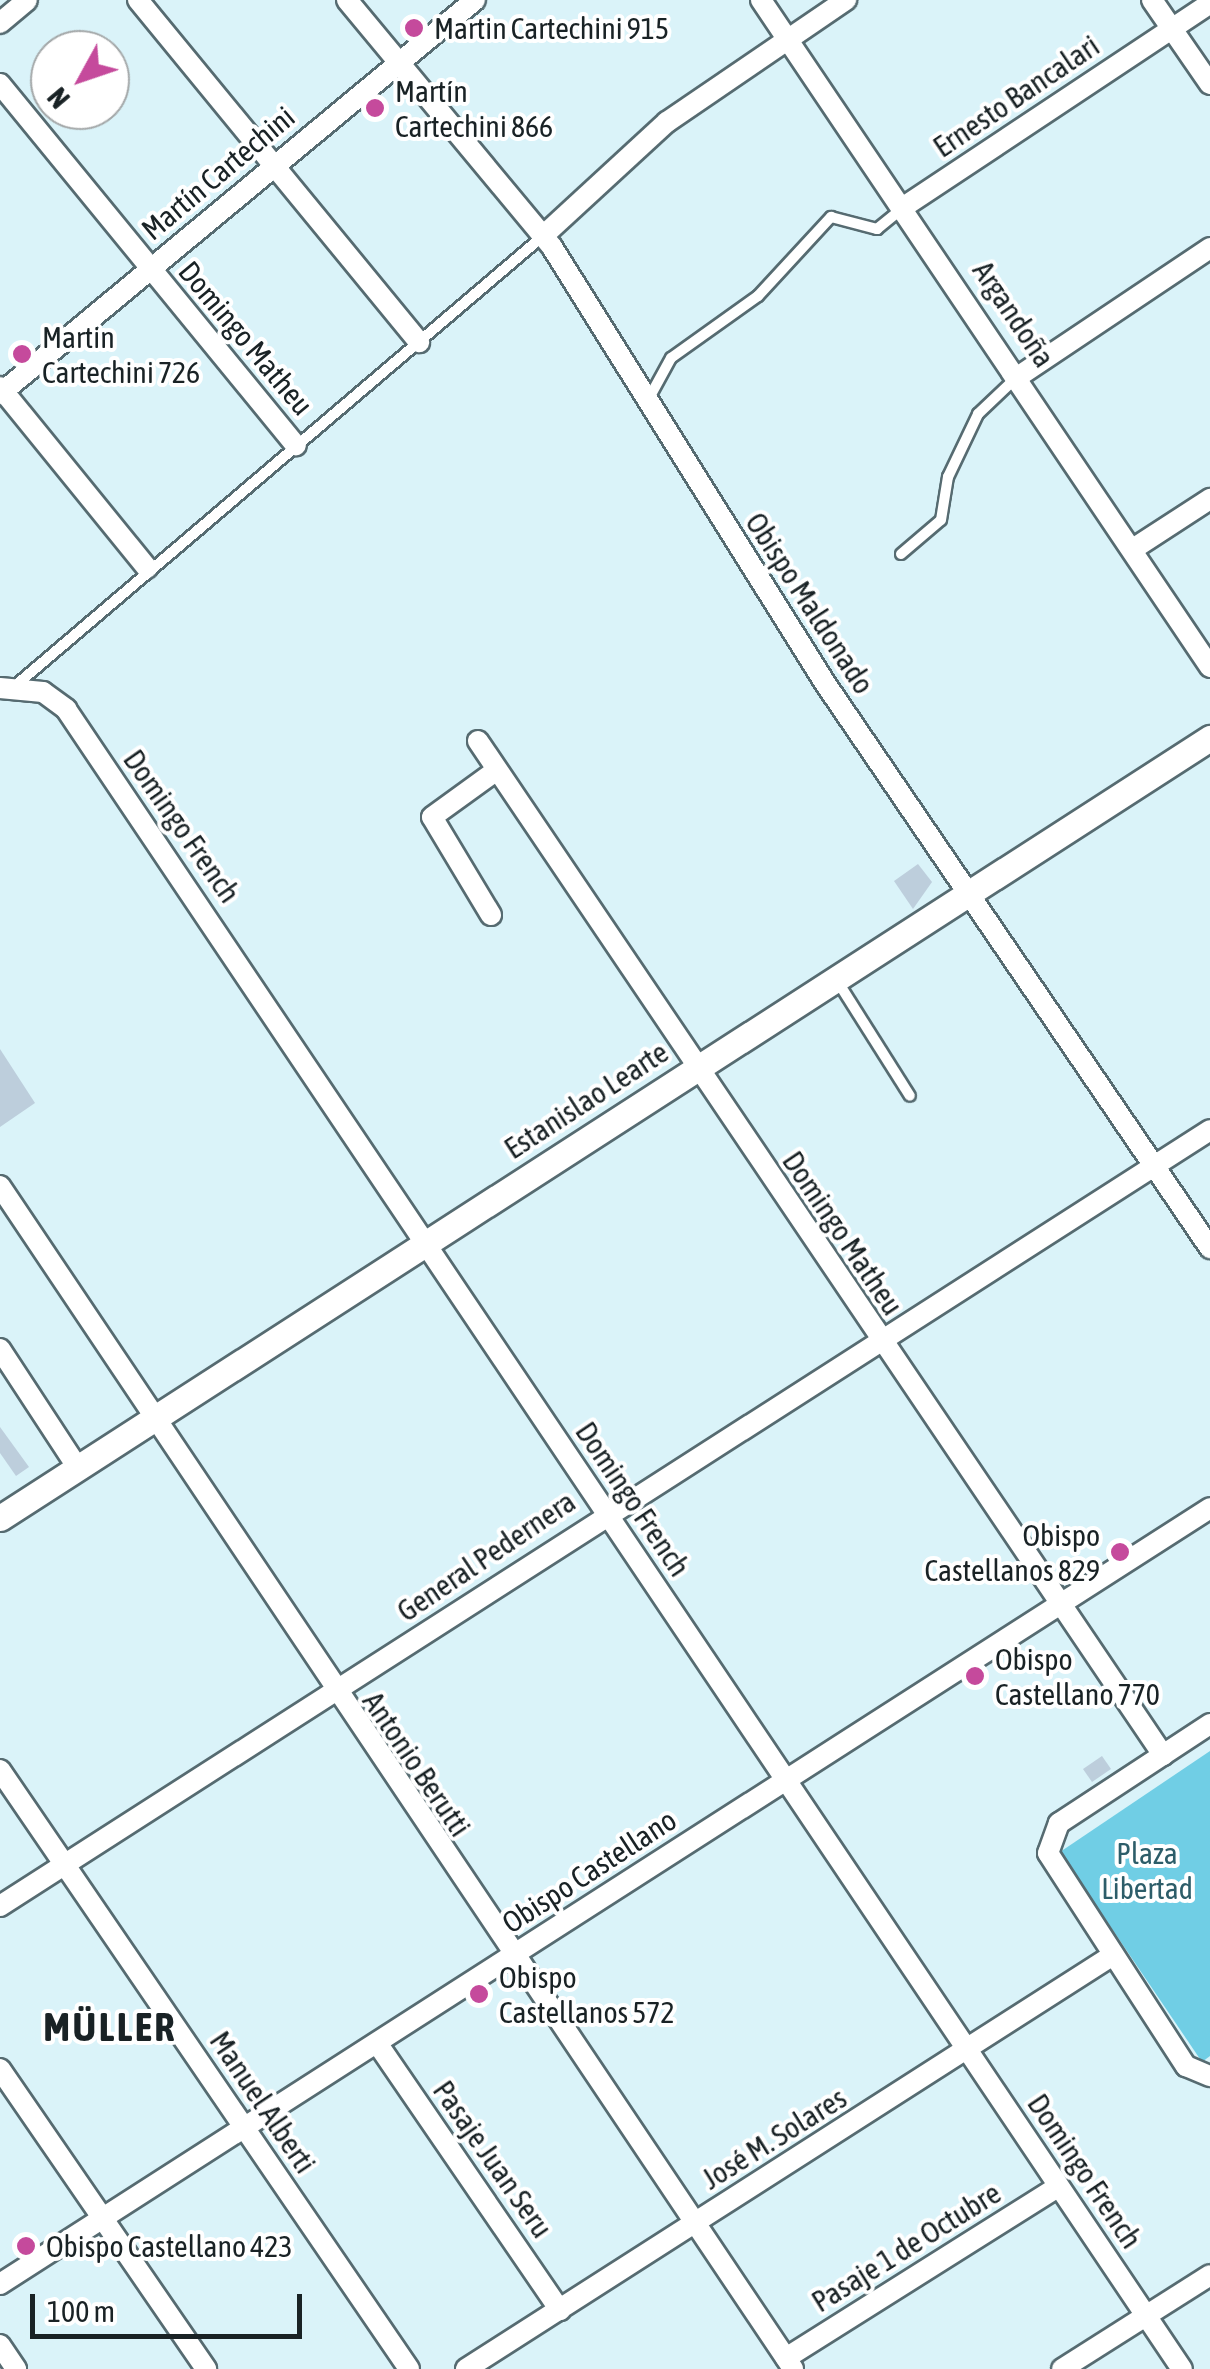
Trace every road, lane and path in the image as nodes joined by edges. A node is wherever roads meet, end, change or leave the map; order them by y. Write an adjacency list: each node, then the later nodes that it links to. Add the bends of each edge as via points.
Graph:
1 (27, 0): 9 (street)
2 (138, 0): 15 (street)
3 (346, 0): 12 (street, Obispo Maldonado)
4 (475, 0): 12 (street, Martín Cartechini)
5 (761, 0): 11 (street, Argandoña)
6 (846, 0): 11 (street)
7 (1152, 0): 10 (street)
8 (1210, 3): 10 (street, Ernesto Bancalari)
9 (0, 22)
10 (1171, 29): 14 (street); 16 (street, Ernesto Bancalari)
11 (789, 38): 16 (street, Argandoña); 17 (street, via 667,122)
12 (400, 64): 15 (street, Martín Cartechini); 17 (street, Obispo Maldonado)
13 (0, 84): 19 (street, Domingo Matheu)
14 (1210, 84)
15 (274, 165): 19 (street, Martín Cartechini); 20 (street)
16 (906, 206): 21 (street, Argandoña); 23 (lane, via 878,229 831,217 758,296 671,358)
17 (544, 235): 20 (lane); 23 (street, Obispo Maldonado)
18 (1210, 248): 21 (street)
19 (150, 269): 22 (street, Martín Cartechini); 24 (street, Domingo Matheu)
20 (419, 342): 24 (lane)
21 (1019, 376): 26 (street, Argandoña); 27 (lane, via 978,414 948,477 941,520)
22 (1, 391): 28 (street)
23 (647, 400): 34 (street, Obispo Maldonado, via 824,683)
24 (296, 444): 28 (lane)
25 (1210, 499): 26 (street)
26 (1133, 549): 29 (street, Argandoña)
27 (901, 554)
28 (147, 568): 30 (lane)
29 (1210, 667)
30 (8, 687): 42 (street, Domingo French, via 66,709)
31 (1210, 738): 34 (street, Estanislao Learte)
32 (478, 742): 33 (street, Domingo Matheu)
33 (497, 770): 35 (street, via 432,816); 37 (street, Domingo Matheu)
34 (972, 891): 36 (street, Estanislao Learte); 40 (street, Obispo Maldonado)
35 (491, 915)
36 (836, 979): 37 (street, Estanislao Learte); 38 (lane)
37 (695, 1067): 42 (street, Estanislao Learte); 44 (street, Domingo Matheu)
38 (910, 1096)
39 (1210, 1130): 40 (street, General Pedernera)
40 (1153, 1165): 43 (street, Obispo Maldonado); 44 (street, General Pedernera)
41 (0, 1186): 46 (street, Antonio Berutti)
42 (428, 1243): 46 (street, Estanislao Learte); 49 (street, Domingo French)
43 (1210, 1248)
44 (877, 1336): 49 (street, General Pedernera); 51 (street, Domingo Matheu)
45 (0, 1349): 47 (street)
46 (153, 1420): 47 (street, Estanislao Learte); 52 (street, Antonio Berutti)
47 (78, 1468): 50 (street, Estanislao Learte)
48 (1210, 1508): 51 (street, Obispo Castellano)
49 (605, 1512): 52 (street, General Pedernera); 56 (street, Domingo French)
50 (0, 1518)
51 (1056, 1605): 54 (street, Domingo Matheu); 56 (street, Obispo Castellano)
52 (335, 1694): 57 (street, General Pedernera); 60 (street, Antonio Berutti)
53 (1210, 1724): 54 (street)
54 (1162, 1755): 59 (street, via 1059,1823 1048,1852)
55 (0, 1770): 57 (street, Manuel Alberti)
56 (786, 1777): 60 (street, Obispo Castellano); 62 (street, Domingo French)
57 (65, 1865): 58 (street, General Pedernera); 65 (street, Manuel Alberti)
58 (0, 1906)
59 (1113, 1956): 62 (street, José M. Solares); 64 (street)
60 (510, 1958): 61 (street, Obispo Castellano); 68 (street, Antonio Berutti)
61 (377, 2043): 65 (street, Obispo Castellano); 71 (street, Pasaje Juan Seru)
62 (969, 2051): 66 (street, Domingo French); 68 (street, José M. Solares)
63 (0, 2069): 67 (street)
64 (1204, 2077)
65 (244, 2128): 67 (street, Obispo Castellano); 77 (street, Manuel Alberti)
66 (1058, 2186): 72 (street, Domingo French); 74 (street, Pasaje 1 de Octubre)
67 (103, 2218): 70 (street, Obispo Castellano); 76 (street)
68 (694, 2223): 71 (street, José M. Solares); 74 (street, Antonio Berutti)
69 (1210, 2275): 72 (street)
70 (0, 2284)
71 (560, 2310): 78 (street, José M. Solares)
72 (1145, 2316): 79 (street); 80 (street, Domingo French)
73 (0, 2345): 75 (street)
74 (790, 2364)
75 (16, 2369)
76 (206, 2369)
77 (409, 2369)
78 (466, 2369)
79 (1062, 2369)
80 (1182, 2369)

